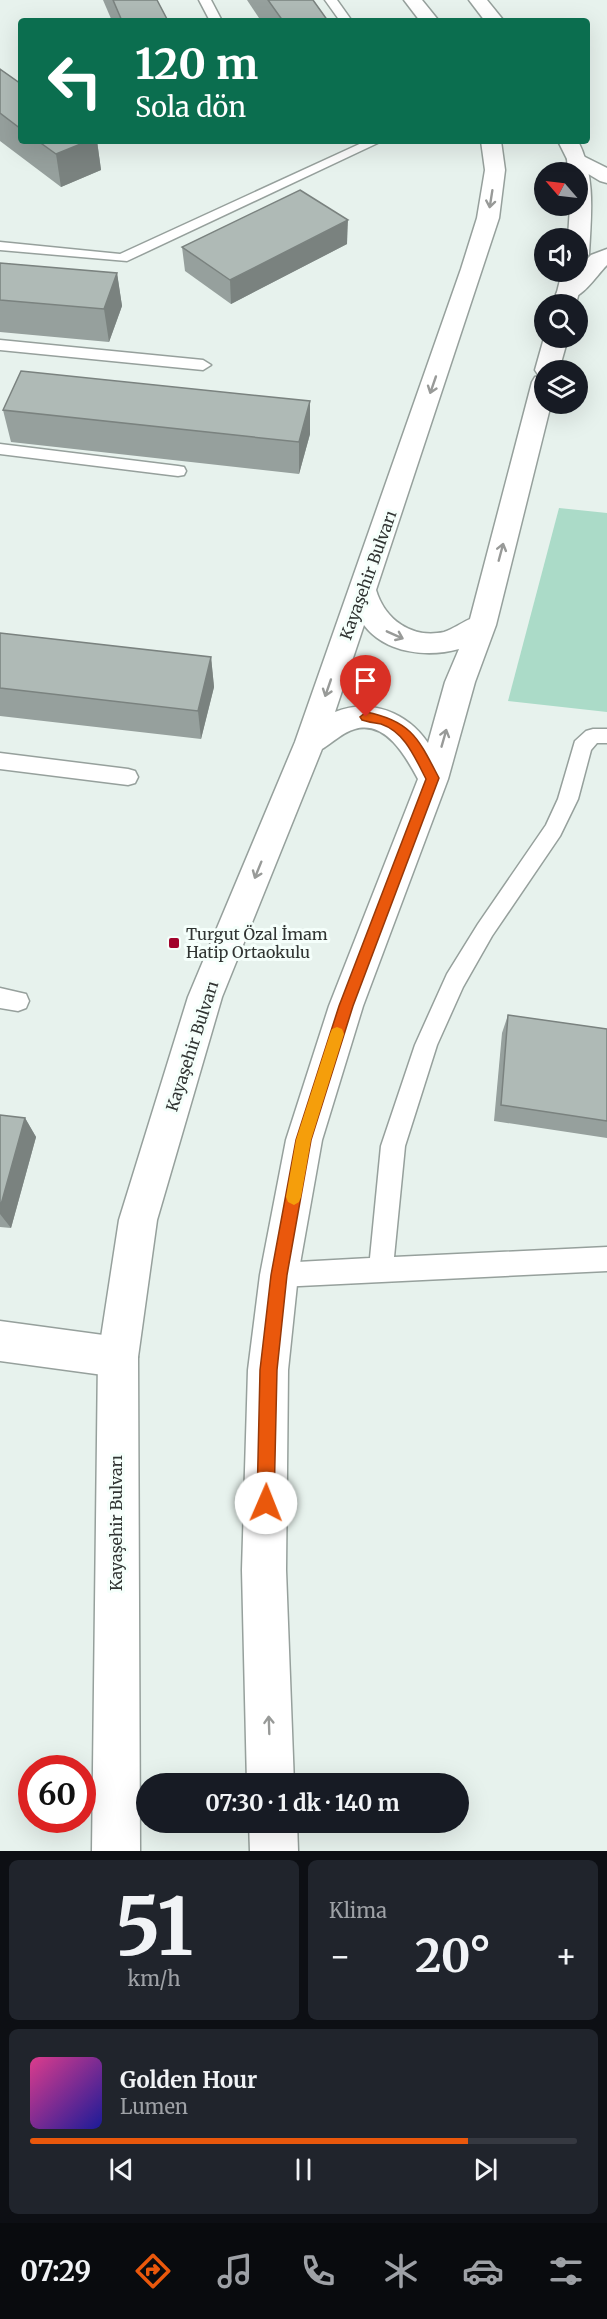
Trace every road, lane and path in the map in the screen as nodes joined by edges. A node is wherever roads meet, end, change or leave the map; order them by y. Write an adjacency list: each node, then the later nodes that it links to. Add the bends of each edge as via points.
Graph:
1 (205, 0): 5 (lane)
2 (331, 0): 6 (lane)
3 (413, 0): 7 (main road)
4 (478, 0): 8 (main road)
5 (214, 18)
6 (344, 18)
7 (428, 18)
8 (493, 18)
9 (369, 144): 14 (lane, via 122,258)
10 (491, 144): 22 (main road, Kayaşehir Bulvarı, one-way to 22, via 495,170 488,218)
11 (573, 150): 12 (main road); 13 (main road, via 581,202)
12 (607, 177)
13 (580, 228)
14 (0, 246)
15 (607, 256): 16 (main road)
16 (570, 294)
17 (0, 345): 18 (lane)
18 (203, 365)
19 (536, 414): 23 (main road, one-way to 19)
20 (0, 449): 21 (lane)
21 (178, 471)
22 (362, 590): 23 (main road, one-way to 23, via 370,612 387,632 408,640 452,640); 25 (main road, Kayaşehir Bulvarı, one-way to 25)
23 (482, 625): 28 (main road, one-way to 23, via 460,682)
24 (607, 736): 30 (lane, via 594,736 582,746 568,799 553,830 484,930 455,981 426,1046 393,1146)
25 (310, 742): 28 (main road, via 348,719 384,720 411,740); 33 (main road, Kayaşehir Bulvarı, one-way to 33, via 205,997 138,1220)
26 (0, 761): 27 (lane)
27 (128, 777)
28 (433, 778): 31 (main road, via 346,1006 304,1140)
29 (607, 1259): 30 (lane)
30 (381, 1270): 31 (lane)
31 (279, 1275): 34 (main road, one-way to 31, via 264,1570 268,1370)
32 (0, 1341): 33 (main road)
33 (118, 1357): 36 (main road, Kayaşehir Bulvarı)
34 (271, 1773)
35 (273, 1833): 37 (main road)
36 (116, 1851)
37 (274, 1851)

